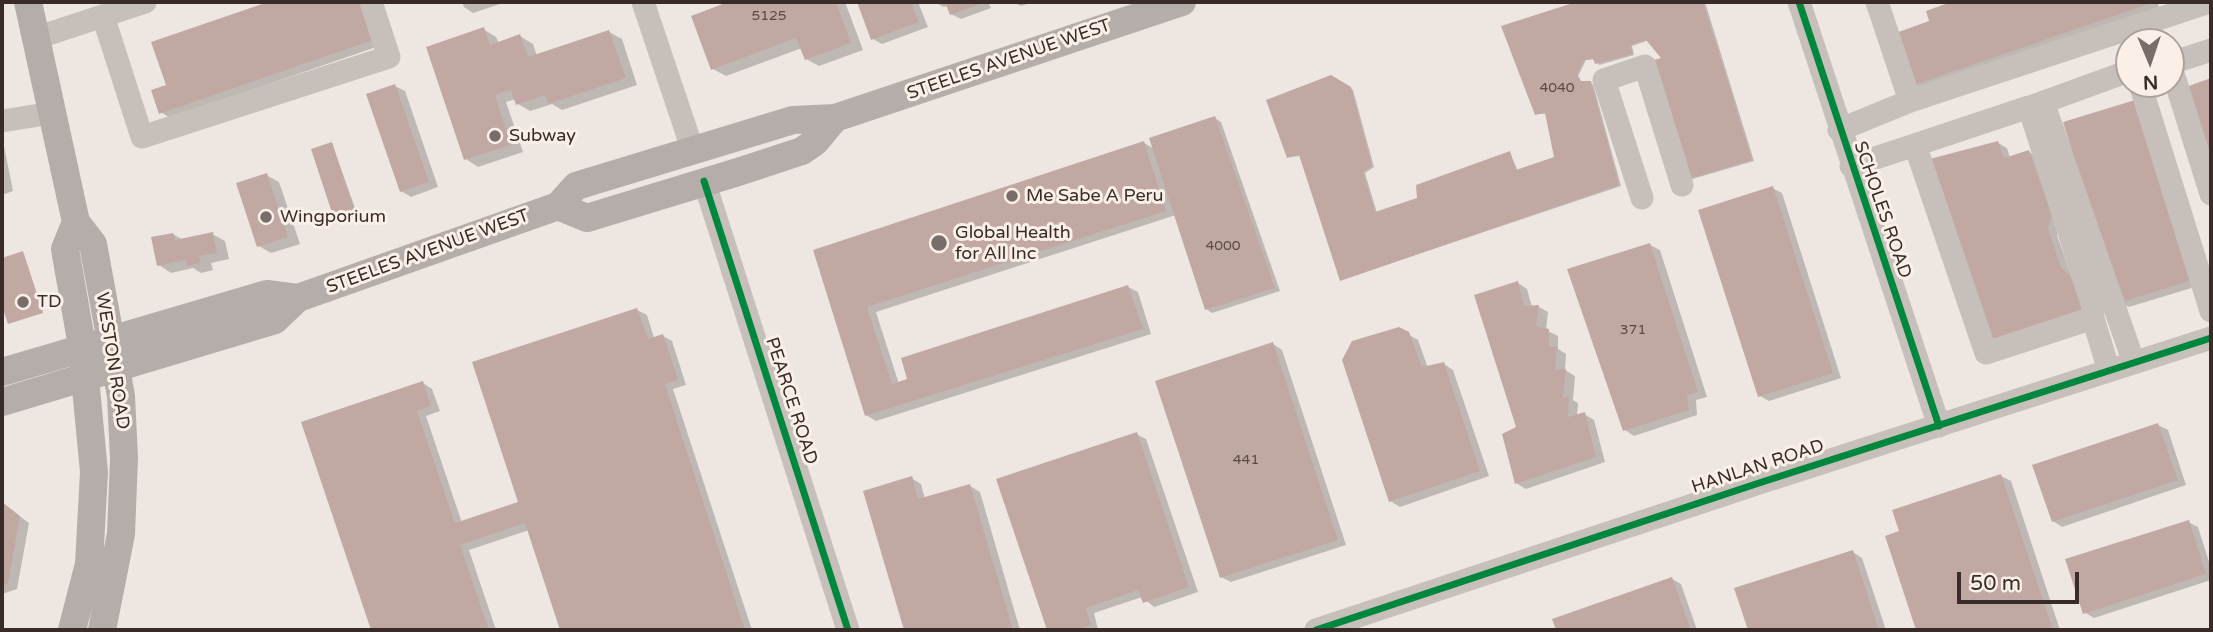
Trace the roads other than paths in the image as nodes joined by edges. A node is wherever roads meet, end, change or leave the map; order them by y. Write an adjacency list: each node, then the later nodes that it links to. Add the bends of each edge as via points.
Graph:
1 (28, 2): 11 (main road, WESTON ROAD)
2 (145, 2): 10 (street)
3 (370, 2): 10 (street, via 389,57 142,138)
4 (643, 2): 24 (street)
5 (1182, 2): 20 (main road, STEELES AVENUE WEST)
6 (1799, 2): 22 (street, SCHOLES ROAD)
7 (2210, 2): 9 (street)
8 (1883, 3): 17 (street)
9 (2163, 9): 17 (street)
10 (103, 16): 11 (street)
11 (36, 38): 19 (main road, WESTON ROAD)
12 (2211, 50): 13 (street)
13 (2185, 60)
14 (2115, 76): 18 (street)
15 (2144, 98): 33 (street)
16 (2181, 98): 28 (street)
17 (1910, 101): 22 (street)
18 (2036, 105): 23 (street); 34 (street); 38 (street)
19 (52, 113): 21 (street); 31 (main road, WESTON ROAD)
20 (835, 118): 24 (main road, STEELES AVENUE WEST, via 793,120); 26 (main road, via 802,151)
21 (2, 121)
22 (1839, 130): 25 (street, SCHOLES ROAD)
23 (1915, 145): 25 (street); 34 (street, via 1986,353)
24 (694, 151): 26 (main road); 30 (main road, STEELES AVENUE WEST, via 576,186)
25 (1851, 166): 44 (street, SCHOLES ROAD)
26 (704, 181): 30 (main road, via 587,218); 47 (street, PEARCE ROAD)
27 (1682, 185): 29 (street, via 1645,66 1604,80)
28 (2211, 194)
29 (1642, 198)
30 (558, 206): 32 (main road, STEELES AVENUE WEST)
31 (76, 222): 35 (main road, WESTON ROAD, via 93,244); 37 (main road, WESTON ROAD, via 65,249)
32 (298, 298): 35 (main road, STEELES AVENUE WEST, via 267,294); 39 (main road, STEELES AVENUE WEST, via 275,320)
33 (2211, 311)
34 (2093, 318): 40 (street)
35 (110, 338): 37 (main road, STEELES AVENUE WEST); 39 (main road, WESTON ROAD)
36 (2211, 338): 38 (street, HANLAN ROAD)
37 (82, 346): 41 (main road, STEELES AVENUE WEST); 42 (main road, WESTON ROAD)
38 (2134, 363): 40 (street, HANLAN ROAD)
39 (115, 367): 42 (main road, STEELES AVENUE WEST); 46 (main road, WESTON ROAD, via 124,458 121,521)
40 (2109, 371): 44 (street, HANLAN ROAD)
41 (2, 372)
42 (86, 375): 43 (main road, STEELES AVENUE WEST); 45 (main road, WESTON ROAD, via 94,472 89,564)
43 (2, 402)
44 (1939, 426): 48 (street, HANLAN ROAD)
45 (72, 630)
46 (102, 630)
47 (849, 630)
48 (1317, 630)

